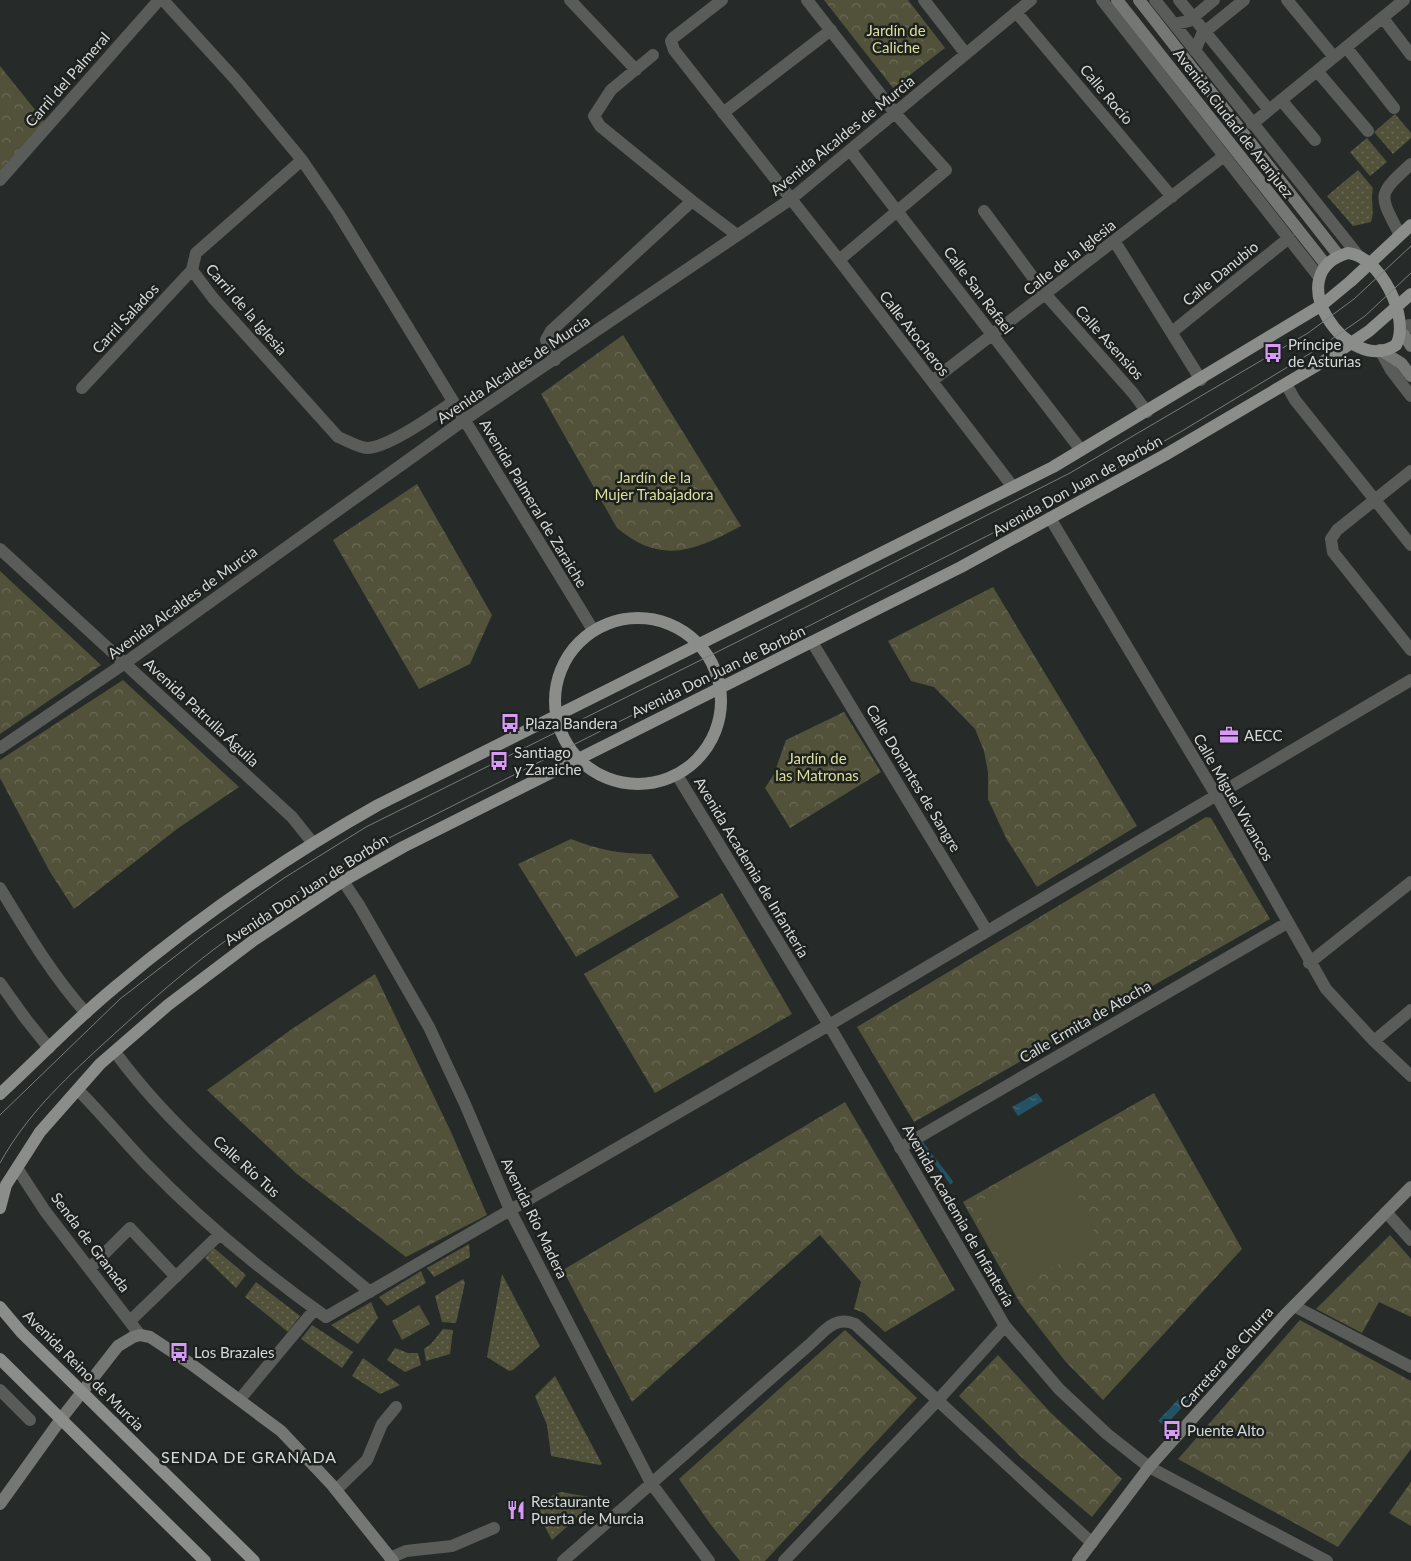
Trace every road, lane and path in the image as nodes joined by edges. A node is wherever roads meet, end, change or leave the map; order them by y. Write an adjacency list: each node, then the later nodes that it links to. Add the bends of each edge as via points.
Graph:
1 (159, 0): 43 (street, Carril del Palmeral)
2 (163, 0): 41 (street, via 235,79)
3 (570, 0): 29 (street)
4 (722, 0): 34 (street, Calle Atocheros, via 671,41 674,50)
5 (807, 0): 21 (street)
6 (924, 0): 25 (street)
7 (1032, 0): 17 (street, Avenida Alcaldes de Murcia)
8 (1102, 0): 40 (street)
9 (1117, 0): 58 (street, Avenida Ciudad de Aranjuez)
10 (1139, 0): 55 (street, Avenida Ciudad de Aranjuez)
11 (1155, 0): 20 (street)
12 (1179, 0): 18 (street)
13 (1214, 0): 18 (street)
14 (1244, 0): 22 (street)
15 (1287, 0): 28 (street)
16 (1404, 0): 19 (street)
17 (1016, 12): 25 (street, Avenida Alcaldes de Murcia); 44 (street, Calle Rocío)
18 (1193, 17): 20 (street, via 1185,23); 22 (street)
19 (1383, 18): 23 (street); 26 (street)
20 (1174, 24): 24 (street)
21 (831, 30): 34 (street); 35 (street)
22 (1205, 32): 24 (street); 33 (street)
23 (1346, 47): 28 (street); 32 (street)
24 (1195, 51): 36 (street)
25 (966, 54): 35 (street, Avenida Alcaldes de Murcia)
26 (1411, 54)
27 (654, 56): 29 (street)
28 (1334, 57): 30 (street)
29 (636, 70): 46 (street, via 611,90 594,116 600,126)
30 (1317, 71): 31 (street); 37 (street)
31 (1281, 100): 33 (street); 38 (street)
32 (1394, 108)
33 (1269, 110): 36 (street)
34 (724, 113): 45 (street, Calle Atocheros)
35 (895, 113): 39 (street, Avenida Alcaldes de Murcia); 48 (street, via 946,170)
36 (1252, 124): 54 (street)
37 (1368, 131)
38 (1315, 140)
39 (850, 150): 45 (street, Avenida Alcaldes de Murcia); 48 (street, Calle San Rafael)
40 (1224, 156): 44 (street, Calle de la Iglesia); 52 (street)
41 (302, 160): 59 (street, Carril de la Iglesia, via 196,253); 76 (street, Avenida Palmeral de Zaraiche)
42 (1411, 164): 51 (street, via 1388,185 1383,196)
43 (0, 180)
44 (1172, 197): 53 (street, Calle de la Iglesia)
45 (791, 199): 50 (street, Avenida Alcaldes de Murcia); 56 (street, Calle Atocheros)
46 (692, 201): 50 (street); 69 (street, via 551,331 546,340)
47 (984, 211): 61 (street, Calle Asensios)
48 (898, 212): 56 (street); 66 (street, Calle San Rafael)
49 (1411, 225): 51 (main road, Avenida Don Juan de Borbón)
50 (738, 235): 69 (street, Avenida Alcaldes de Murcia)
51 (1400, 235): 57 (main road, Avenida Don Juan de Borbón)
52 (1289, 238): 60 (street); 64 (street, Calle Danubio)
53 (1115, 242): 61 (street, Calle de la Iglesia); 64 (street)
54 (1357, 254): 55 (main road); 57 (main road)
55 (1339, 256): 58 (main road)
56 (839, 260): 72 (street, Calle Atocheros)
57 (1371, 263): 62 (main road); 63 (main road, Avenida Don Juan de Borbón)
58 (1326, 265): 60 (main road)
59 (192, 270): 74 (street, Carril Salados); 76 (street, Carril de la Iglesia, via 213,298 338,437 367,448 415,427)
60 (1319, 277): 63 (main road, via 1318,297)
61 (1046, 295): 66 (street, Calle de la Iglesia); 77 (street, Calle Asensios)
62 (1408, 297): 65 (main road); 67 (main road, Avenida Don Juan de Borbón)
63 (1322, 305): 67 (main road, via 1334,326); 71 (main road, Avenida Don Juan de Borbón)
64 (1172, 332): 71 (street)
65 (1409, 333): 68 (main road, via 1398,344)
66 (993, 336): 72 (street, Calle de la Iglesia); 79 (street, Calle San Rafael)
67 (1351, 344): 68 (main road, via 1369,351); 73 (main road, Avenida Don Juan de Borbón)
68 (1380, 350): 70 (street, via 1401,363); 75 (street)
69 (555, 360): 78 (street, Avenida Alcaldes de Murcia)
70 (1411, 376)
71 (1201, 380): 77 (main road, Avenida Don Juan de Borbón)
72 (932, 381): 81 (street, Calle Atocheros)
73 (1286, 384): 82 (street, via 1295,400); 83 (main road, Avenida Don Juan de Borbón)
74 (82, 388)
75 (1411, 396)
76 (453, 402): 78 (street, Avenida Palmeral de Zaraiche)
77 (1147, 412): 79 (main road, Avenida Don Juan de Borbón)
78 (464, 420): 86 (street, Avenida Palmeral de Zaraiche); 90 (street, Avenida Alcaldes de Murcia)
79 (1081, 450): 81 (main road, Avenida Don Juan de Borbón)
80 (1411, 471): 82 (street)
81 (1013, 487): 88 (main road, Avenida Don Juan de Borbón)
82 (1375, 500): 84 (street); 89 (street, via 1337,530 1331,539 1333,552)
83 (1050, 518): 87 (main road, Avenida Don Juan de Borbón); 97 (street, Calle Miguel Vivancos)
84 (1411, 545)
85 (0, 549): 90 (street, Avenida Patrulla Águila)
86 (593, 630): 88 (main road, via 619,620 648,618 675,627); 93 (main road, via 574,647 561,668 555,692)
87 (812, 642): 92 (main road, Avenida Don Juan de Borbón); 103 (street, Calle Donantes de Sangre)
88 (698, 644): 92 (main road, via 712,664); 93 (main road, Avenida Don Juan de Borbón)
89 (1411, 650)
90 (125, 663): 94 (street, Avenida Alcaldes de Murcia); 98 (street, Avenida Patrulla Águila, via 292,817)
91 (1411, 680): 97 (street)
92 (720, 688): 95 (main road, Avenida Don Juan de Borbón); 96 (main road, via 716,728 701,756)
93 (556, 716): 95 (main road, via 564,739); 98 (main road, Avenida Don Juan de Borbón, via 378,805)
94 (0, 748)
95 (578, 758): 96 (main road, via 599,775 624,784 652,784); 99 (main road, Avenida Don Juan de Borbón, via 403,846)
96 (677, 775): 108 (street, Avenida Academia de Infantería)
97 (1216, 795): 102 (street, Calle Miguel Vivancos); 103 (street)
98 (312, 842): 107 (main road, Avenida Don Juan de Borbón, via 172,941)
99 (343, 881): 111 (main road, Avenida Don Juan de Borbón, via 254,940 168,1005); 119 (street, Avenida Río Madera, via 429,1027)
100 (1411, 882): 104 (street)
101 (1, 893): 107 (street, via 39,952)
102 (1287, 923): 104 (street, Calle Miguel Vivancos); 115 (street, Calle Ermita de Atocha)
103 (987, 932): 108 (street)
104 (1309, 963): 109 (street, Calle Miguel Vivancos, via 1326,989)
105 (0, 982): 110 (street)
106 (1411, 1010): 109 (street)
107 (86, 1013): 110 (main road, Avenida Don Juan de Borbón)
108 (829, 1025): 115 (street, Avenida Academia de Infantería); 119 (street)
109 (1374, 1041): 112 (street, Calle Miguel Vivancos)
110 (49, 1048): 114 (main road, Avenida Don Juan de Borbón)
111 (115, 1052): 113 (main road, Avenida Don Juan de Borbón); 125 (street, Calle Río Tus, via 172,1118 237,1182)
112 (1411, 1076)
113 (78, 1090): 116 (main road, Avenida Don Juan de Borbón, via 40,1132); 121 (street, via 148,1166)
114 (0, 1094)
115 (900, 1148): 130 (street, Avenida Academia de Infantería)
116 (17, 1168): 118 (main road, Avenida Don Juan de Borbón, via 6,1185); 123 (street, Senda de Granada)
117 (1411, 1187): 120 (street, Carretera de Churra)
118 (0, 1208)
119 (510, 1210): 125 (street); 142 (street, Avenida Río Madera)
120 (1386, 1212): 122 (street); 126 (street, Carretera de Churra)
121 (220, 1234): 124 (street); 128 (street)
122 (1411, 1240)
123 (90, 1268): 124 (street, via 130,1228); 129 (street, Senda de Granada)
124 (176, 1276): 129 (street)
125 (370, 1292): 128 (street, via 326,1317)
126 (1294, 1306): 133 (street); 141 (street, Carretera de Churra)
127 (0, 1307): 135 (main road, Avenida Reino de Murcia)
128 (315, 1309): 136 (street)
129 (131, 1320): 131 (street, Senda de Granada)
130 (1005, 1326): 137 (street); 141 (street, Avenida Academia de Infantería, via 1059,1389 1107,1434)
131 (140, 1335): 135 (street, via 118,1346); 136 (street, via 160,1343)
132 (0, 1359): 139 (main road)
133 (1411, 1367)
134 (0, 1390): 140 (street)
135 (82, 1391): 139 (street); 149 (main road, Avenida Reino de Murcia)
136 (240, 1399): 143 (street, via 282,1431)
137 (938, 1400): 142 (street, via 855,1324 837,1321); 146 (street); 152 (street)
138 (396, 1407): 143 (street, via 382,1424 367,1460)
139 (61, 1419): 144 (street); 148 (main road)
140 (30, 1420)
141 (1150, 1467): 146 (street, Carretera de Churra); 154 (street, Avenida Academia de Infantería)
142 (651, 1483): 150 (street); 151 (street, Avenida Río Madera)
143 (336, 1490): 147 (street)
144 (0, 1504)
145 (494, 1528): 147 (street, via 452,1546 406,1551)
146 (1092, 1543): 153 (street, Carretera de Churra)
147 (392, 1559)
148 (205, 1561)
149 (254, 1561)
150 (563, 1561)
151 (709, 1561)
152 (784, 1561)
153 (1078, 1561)
154 (1327, 1561)

